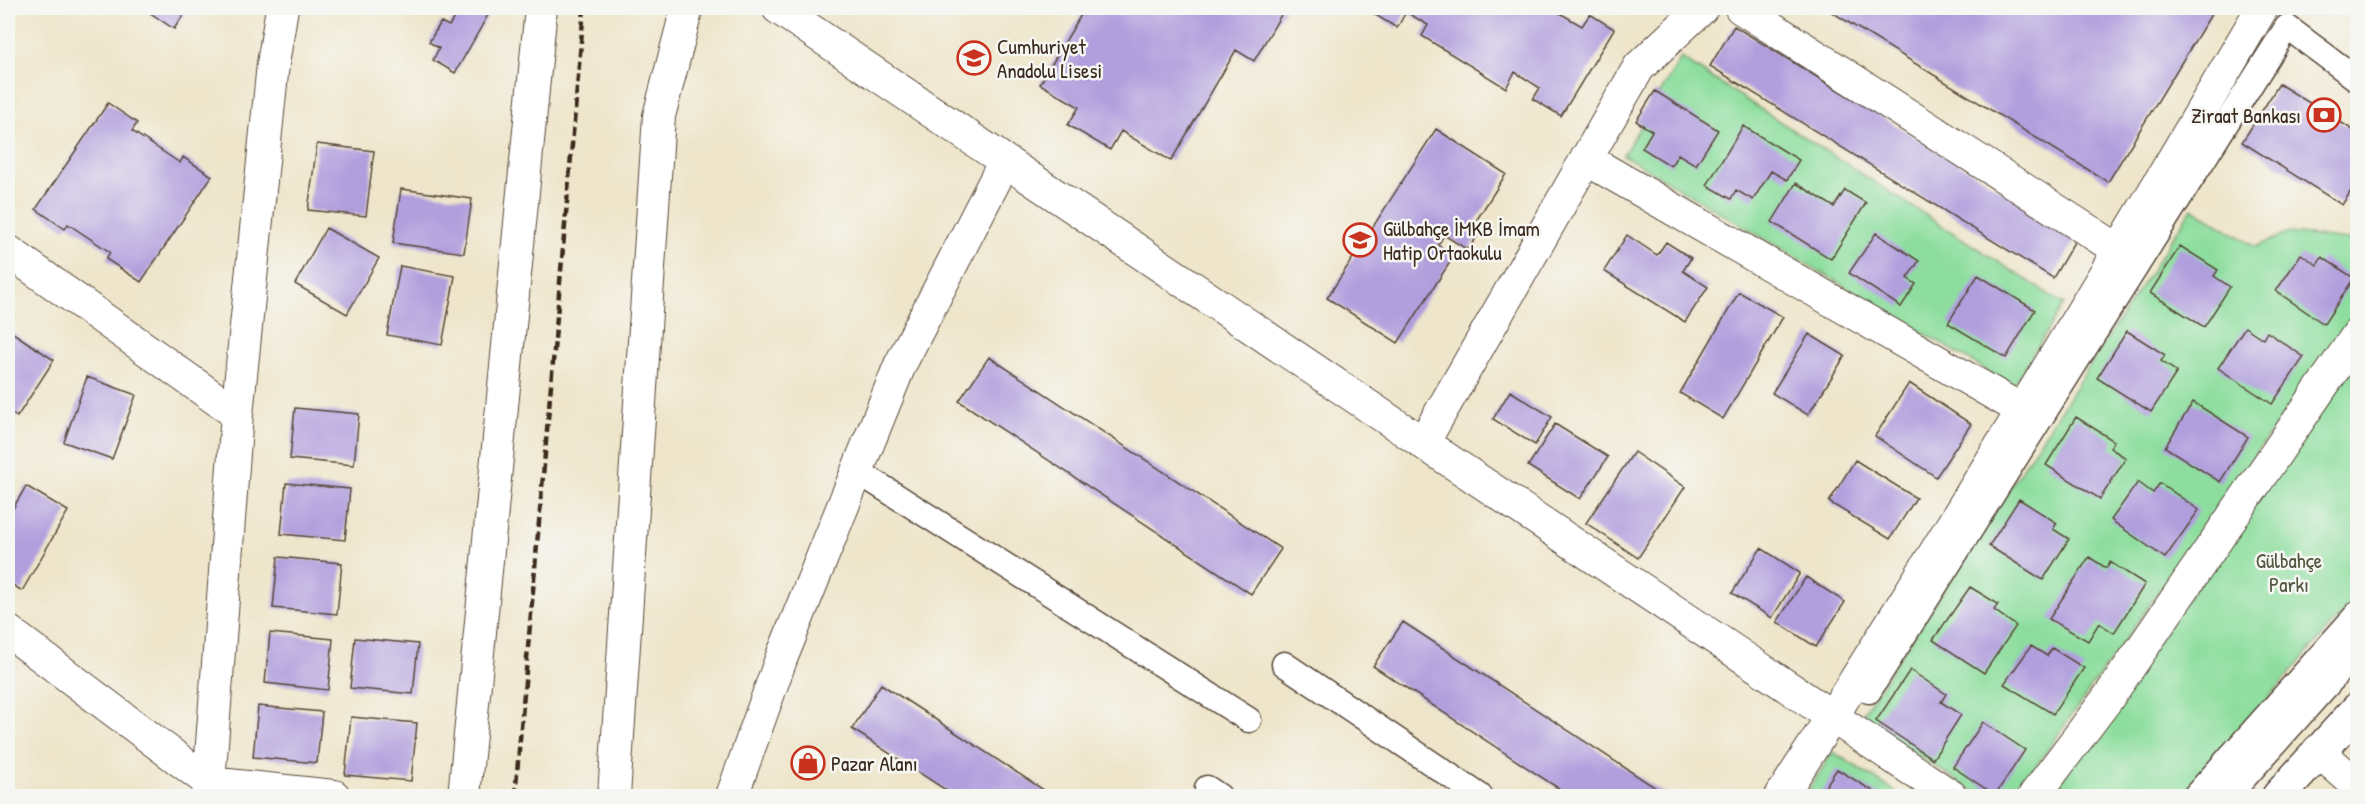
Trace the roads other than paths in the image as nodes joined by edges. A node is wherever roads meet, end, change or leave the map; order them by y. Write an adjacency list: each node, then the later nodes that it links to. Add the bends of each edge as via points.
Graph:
1 (282, 8): 15 (street)
2 (541, 8): 30 (street)
3 (687, 8): 31 (street, via 659,116)
4 (778, 8): 10 (street)
5 (1702, 8): 9 (street, via 1639,67)
6 (1741, 8): 12 (street)
7 (2262, 8): 12 (street)
8 (2358, 80): 22 (street, via 2287,27)
9 (1586, 159): 14 (street); 16 (street)
10 (1005, 161): 16 (street); 17 (street, via 900,365)
11 (8, 251): 15 (street)
12 (2120, 251): 14 (street)
13 (2358, 334): 36 (street, via 2108,698)
14 (2022, 410): 24 (street)
15 (237, 414): 28 (street)
16 (1423, 443): 24 (street)
17 (857, 471): 25 (street); 32 (street, via 781,659)
18 (2358, 613): 37 (street)
19 (8, 631): 28 (street)
20 (2358, 644): 38 (main road)
21 (1284, 664): 33 (street)
22 (1869, 691)
23 (2358, 709): 26 (main road)
24 (1833, 716): 34 (street); 35 (street)
25 (1249, 720)
26 (2318, 751): 27 (street); 39 (main road)
27 (2358, 786)
28 (209, 790): 29 (street)
29 (334, 796)
30 (464, 796)
31 (614, 796)
32 (732, 796)
33 (1480, 796)
34 (1781, 796)
35 (1951, 796)
36 (2034, 796)
37 (2195, 796)
38 (2222, 796)
39 (2279, 796)

